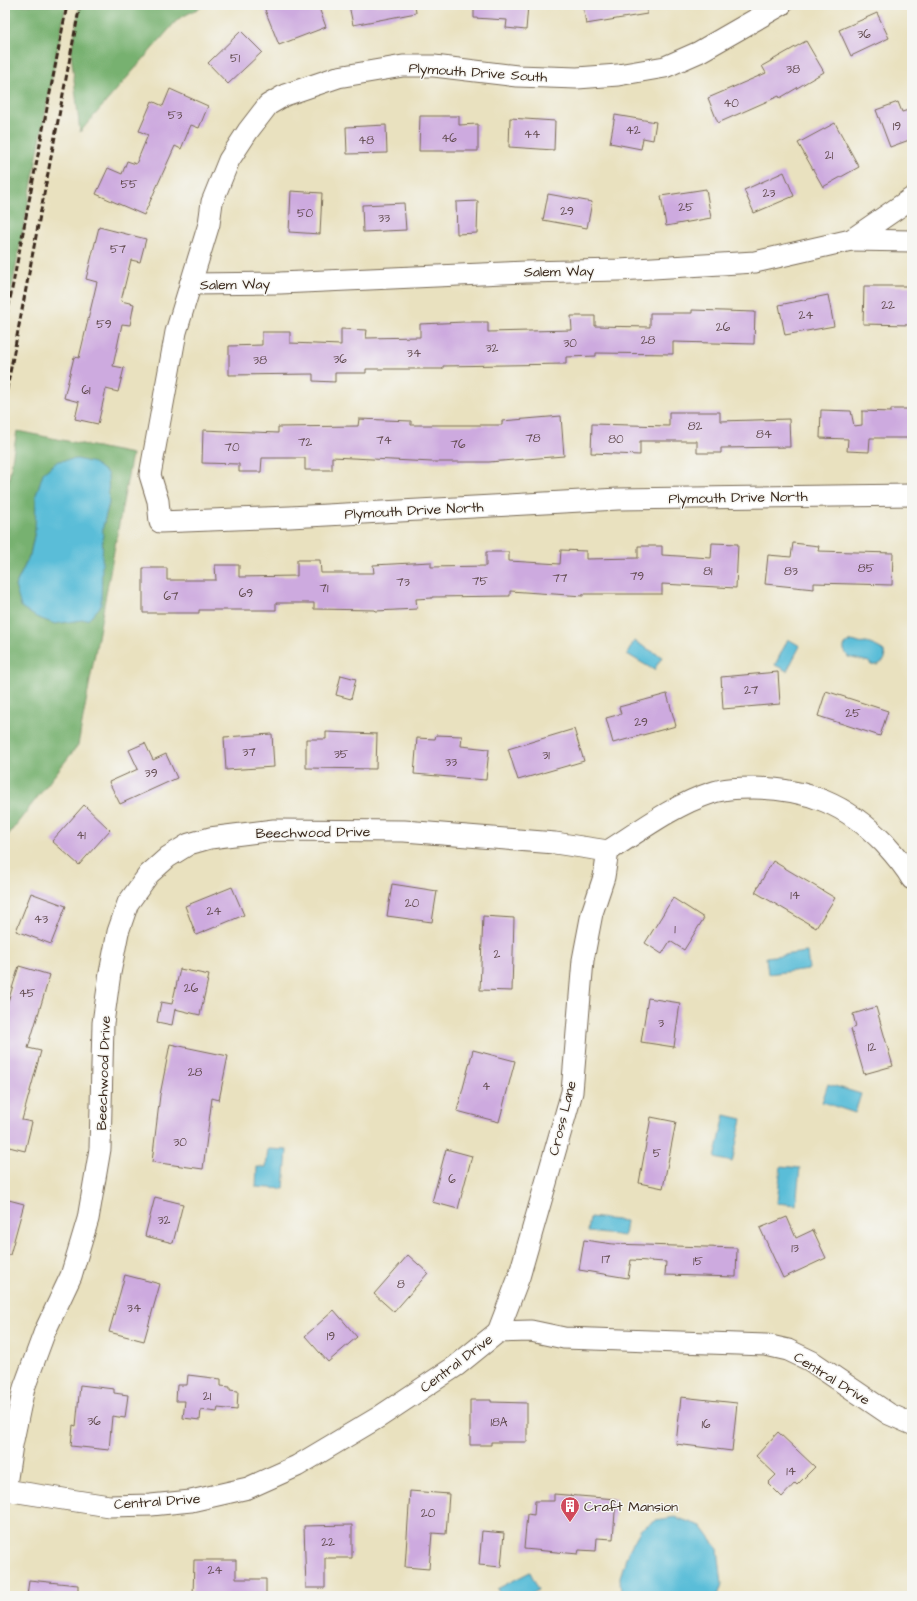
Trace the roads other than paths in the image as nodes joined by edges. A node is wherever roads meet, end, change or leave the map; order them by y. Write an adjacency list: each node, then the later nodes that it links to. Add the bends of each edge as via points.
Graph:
1 (781, 5): 5 (street, Plymouth Drive South, via 699,52 665,66 618,75 577,78 517,76 434,66 403,66 338,77 285,95 268,105 229,160 212,202 209,224)
2 (912, 198): 3 (street, Salem Way)
3 (852, 240): 4 (street); 5 (street, Salem Way, via 755,262 280,284)
4 (912, 241)
5 (190, 284): 6 (street, Plymouth Drive North, via 176,332 150,475 158,501 160,522 618,499)
6 (912, 495)
7 (608, 851): 8 (street, via 676,808 712,792 737,788 775,789 826,800 851,814 870,829 904,864); 9 (street, Cross Lane, via 583,960 572,1092 519,1277); 11 (street, Beechwood Drive, via 555,843 404,830 274,830 210,838 189,844 168,857 149,874 128,903 118,932 110,973 103,1023 100,1149 88,1219 71,1276 45,1331 24,1388)
8 (912, 879)
9 (498, 1332): 10 (street, Central Drive, via 531,1332 564,1338 766,1345 788,1350 811,1361 889,1414); 11 (street, Central Drive, via 456,1366 379,1417 297,1466 248,1488 191,1501 109,1506)
10 (912, 1424)
11 (5, 1491)

